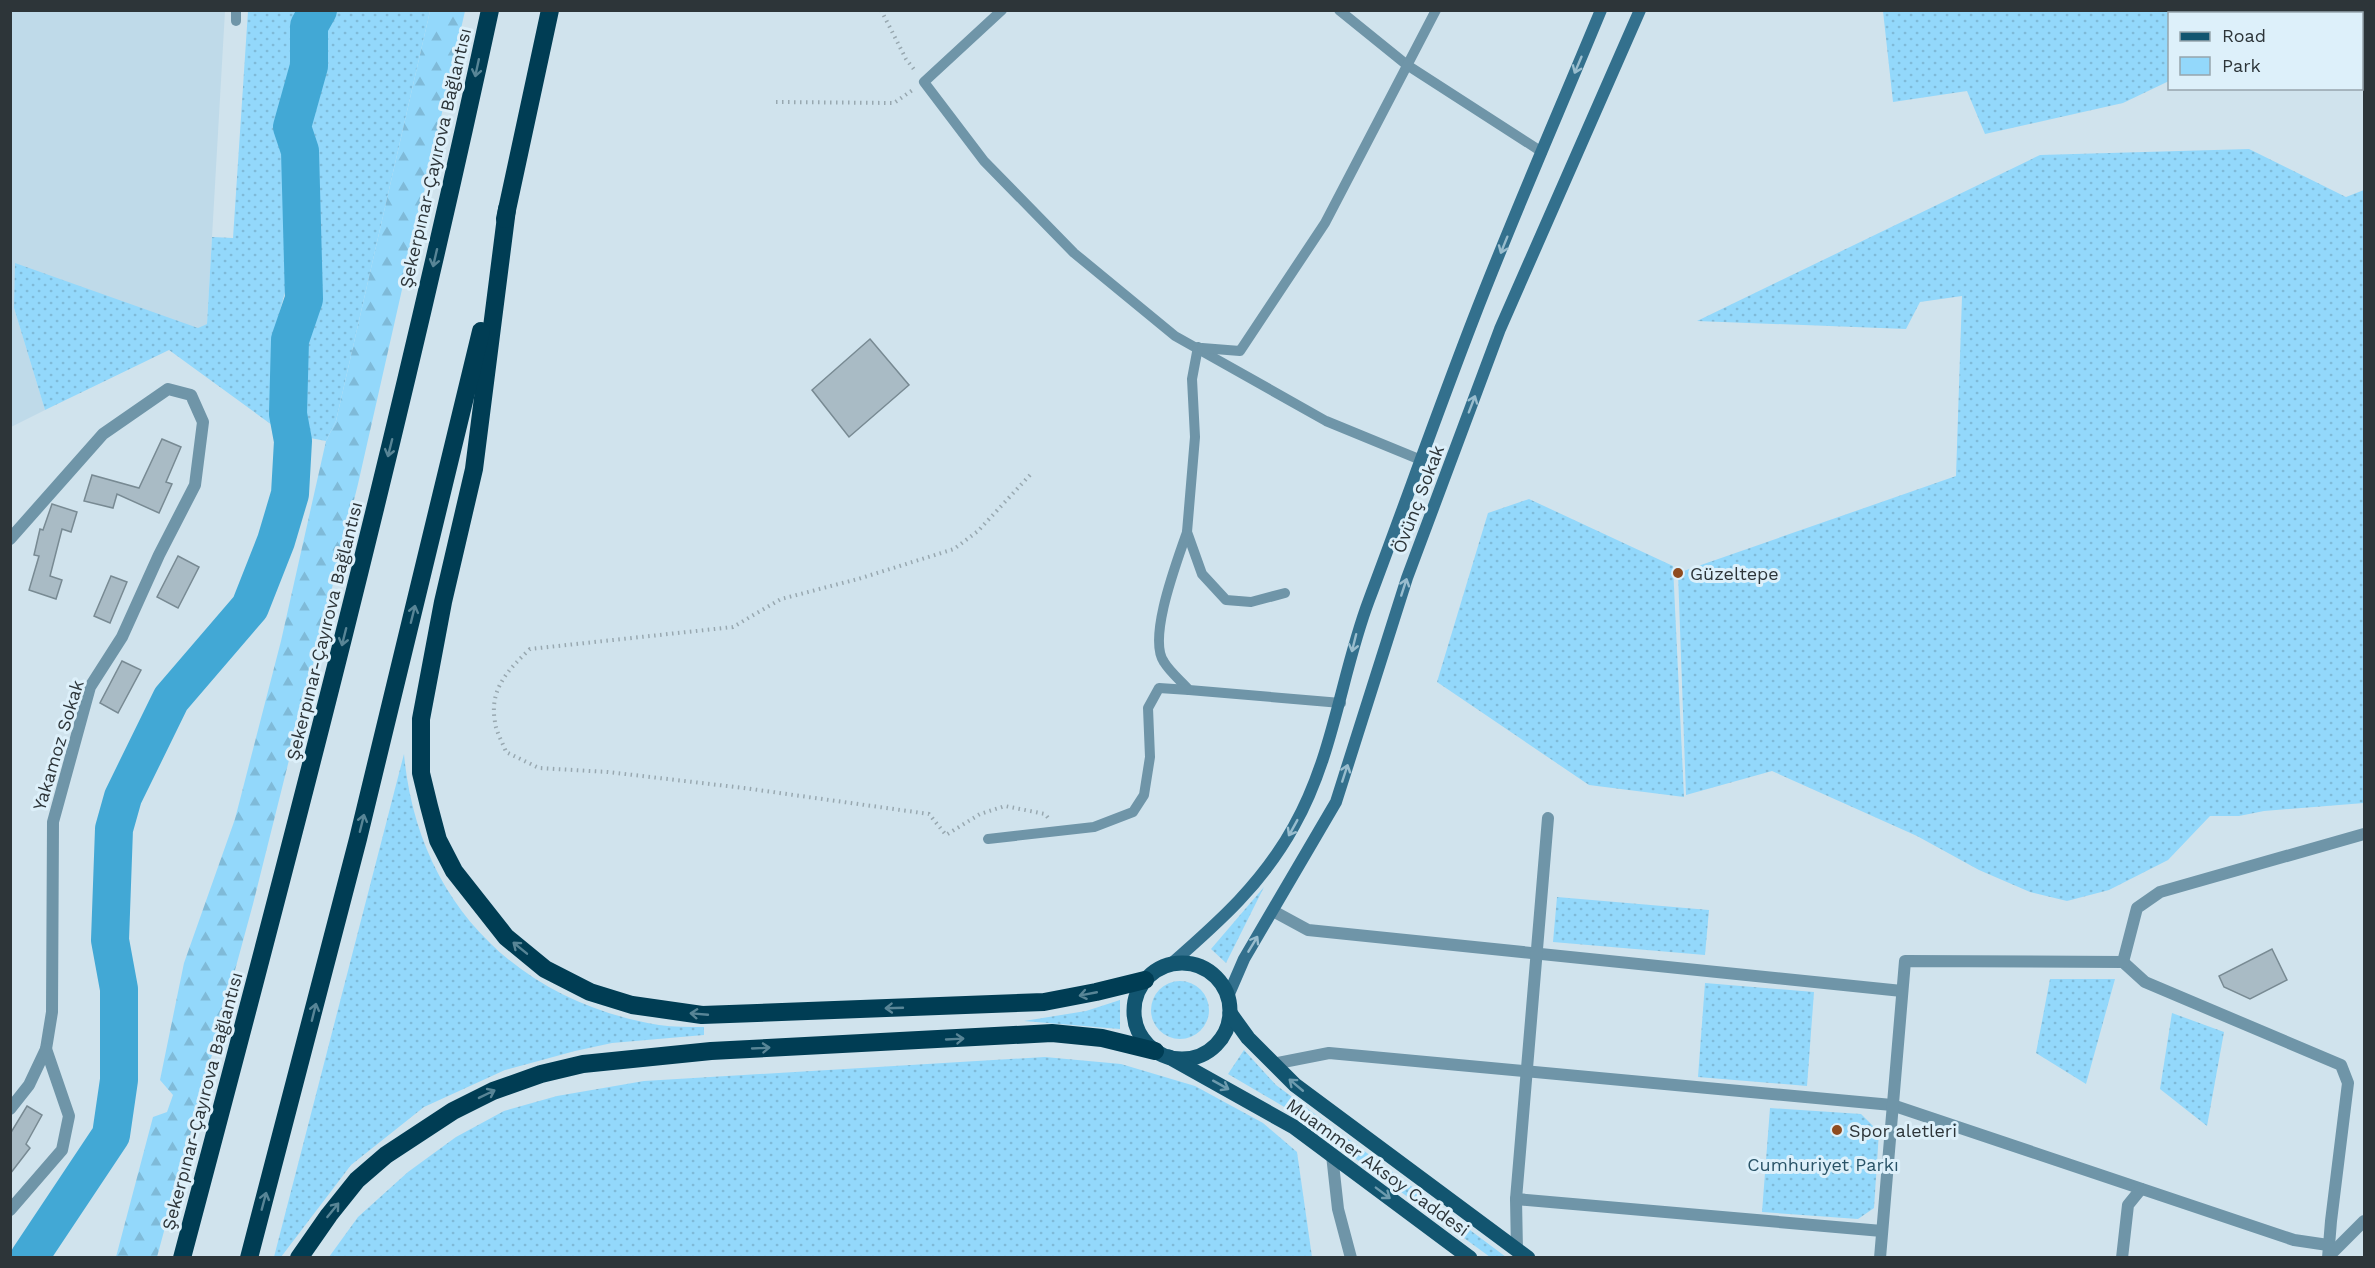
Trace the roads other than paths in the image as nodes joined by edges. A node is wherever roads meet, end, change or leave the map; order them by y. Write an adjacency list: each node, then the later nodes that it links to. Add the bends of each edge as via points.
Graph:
1 (490, 10): 43 (highway, Şekerpınar-Çayırova Bağlantısı, one-way to 43, via 412,357 319,738)
2 (550, 10): 10 (highway)
3 (1002, 10): 11 (lane, via 924,82 984,161 1074,253 1175,336)
4 (1339, 10): 8 (lane)
5 (1436, 10): 8 (lane)
6 (1601, 10): 9 (street, Övünç Sokak, one-way to 9)
7 (1640, 10): 21 (street, Övünç Sokak, one-way to 7, via 1336,802 1407,578 1496,340)
8 (1407, 65): 9 (lane); 11 (lane, via 1325,223 1240,351)
9 (1542, 152): 12 (street, Övünç Sokak, one-way to 12)
10 (507, 209): 25 (highway, one-way to 10, via 1044,1002 702,1015 632,1005 590,992 545,969 506,937 454,871 438,840 421,773 421,719 474,469); 44 (highway, one-way to 10, via 466,398)
11 (1198, 347): 12 (lane, via 1326,421); 13 (lane, via 1192,380 1195,437)
12 (1421, 460): 17 (street, Övünç Sokak, one-way to 17, via 1355,636)
13 (1187, 531): 15 (lane, via 1202,574 1226,600 1251,602); 16 (lane, via 1159,630 1162,661)
14 (10, 539): 29 (street, Yakamoz Sokak, via 103,434 168,389 191,395 203,422 195,485 122,637 90,687 53,822 52,1012)
15 (1285, 593)
16 (1189, 690): 17 (lane); 20 (lane, via 1159,688 1148,708 1150,757 1144,795 1133,812 1094,827)
17 (1341, 703): 24 (street, Övünç Sokak, one-way to 24, via 1317,780 1269,868 1216,925)
18 (1548, 818): 22 (street)
19 (2364, 834): 23 (street, via 2160,892 2137,908)
20 (988, 839)
21 (1272, 911): 22 (street, via 1308,930); 27 (street, Övünç Sokak, one-way to 21)
22 (1536, 954): 26 (street); 32 (street)
23 (2123, 962): 26 (street, via 1905,961); 42 (street, via 2145,982 2341,1065 2348,1083)
24 (1171, 964): 25 (main road); 27 (main road, via 1199,966 1212,973)
25 (1145, 980): 30 (main road, Muammer Aksoy Caddesi, via 1133,1010 1136,1025 1143,1040)
26 (1902, 991): 33 (street)
27 (1228, 996): 28 (main road)
28 (1230, 1013): 30 (main road, via 1223,1036 1205,1053 1181,1059); 31 (main road)
29 (46, 1049): 34 (street, Yakamoz Sokak, via 29,1085); 38 (street, via 69,1116 62,1150)
30 (1162, 1054): 35 (main road, Muammer Aksoy Caddesi, one-way to 35, via 1294,1127); 45 (highway, one-way to 30, via 357,1180 386,1155 493,1090 551,1071 711,1051 1052,1033 1102,1038)
31 (1273, 1064): 32 (street, via 1329,1053); 41 (main road, one-way to 31, via 1295,1085)
32 (1527, 1071): 33 (street); 37 (street)
33 (1892, 1105): 36 (street); 40 (street)
34 (10, 1109)
35 (1332, 1155): 46 (street, via 1338,1209); 47 (main road, Muammer Aksoy Caddesi, one-way to 47)
36 (2141, 1189): 42 (street); 49 (street, via 2128,1205)
37 (1516, 1199): 40 (street); 41 (street)
38 (10, 1210)
39 (2364, 1221): 42 (street)
40 (1882, 1231): 48 (street)
41 (1523, 1254)
42 (2329, 1254)
43 (182, 1257)
44 (249, 1257)
45 (299, 1257)
46 (1351, 1257)
47 (1470, 1257)
48 (1880, 1257)
49 (2122, 1257)

